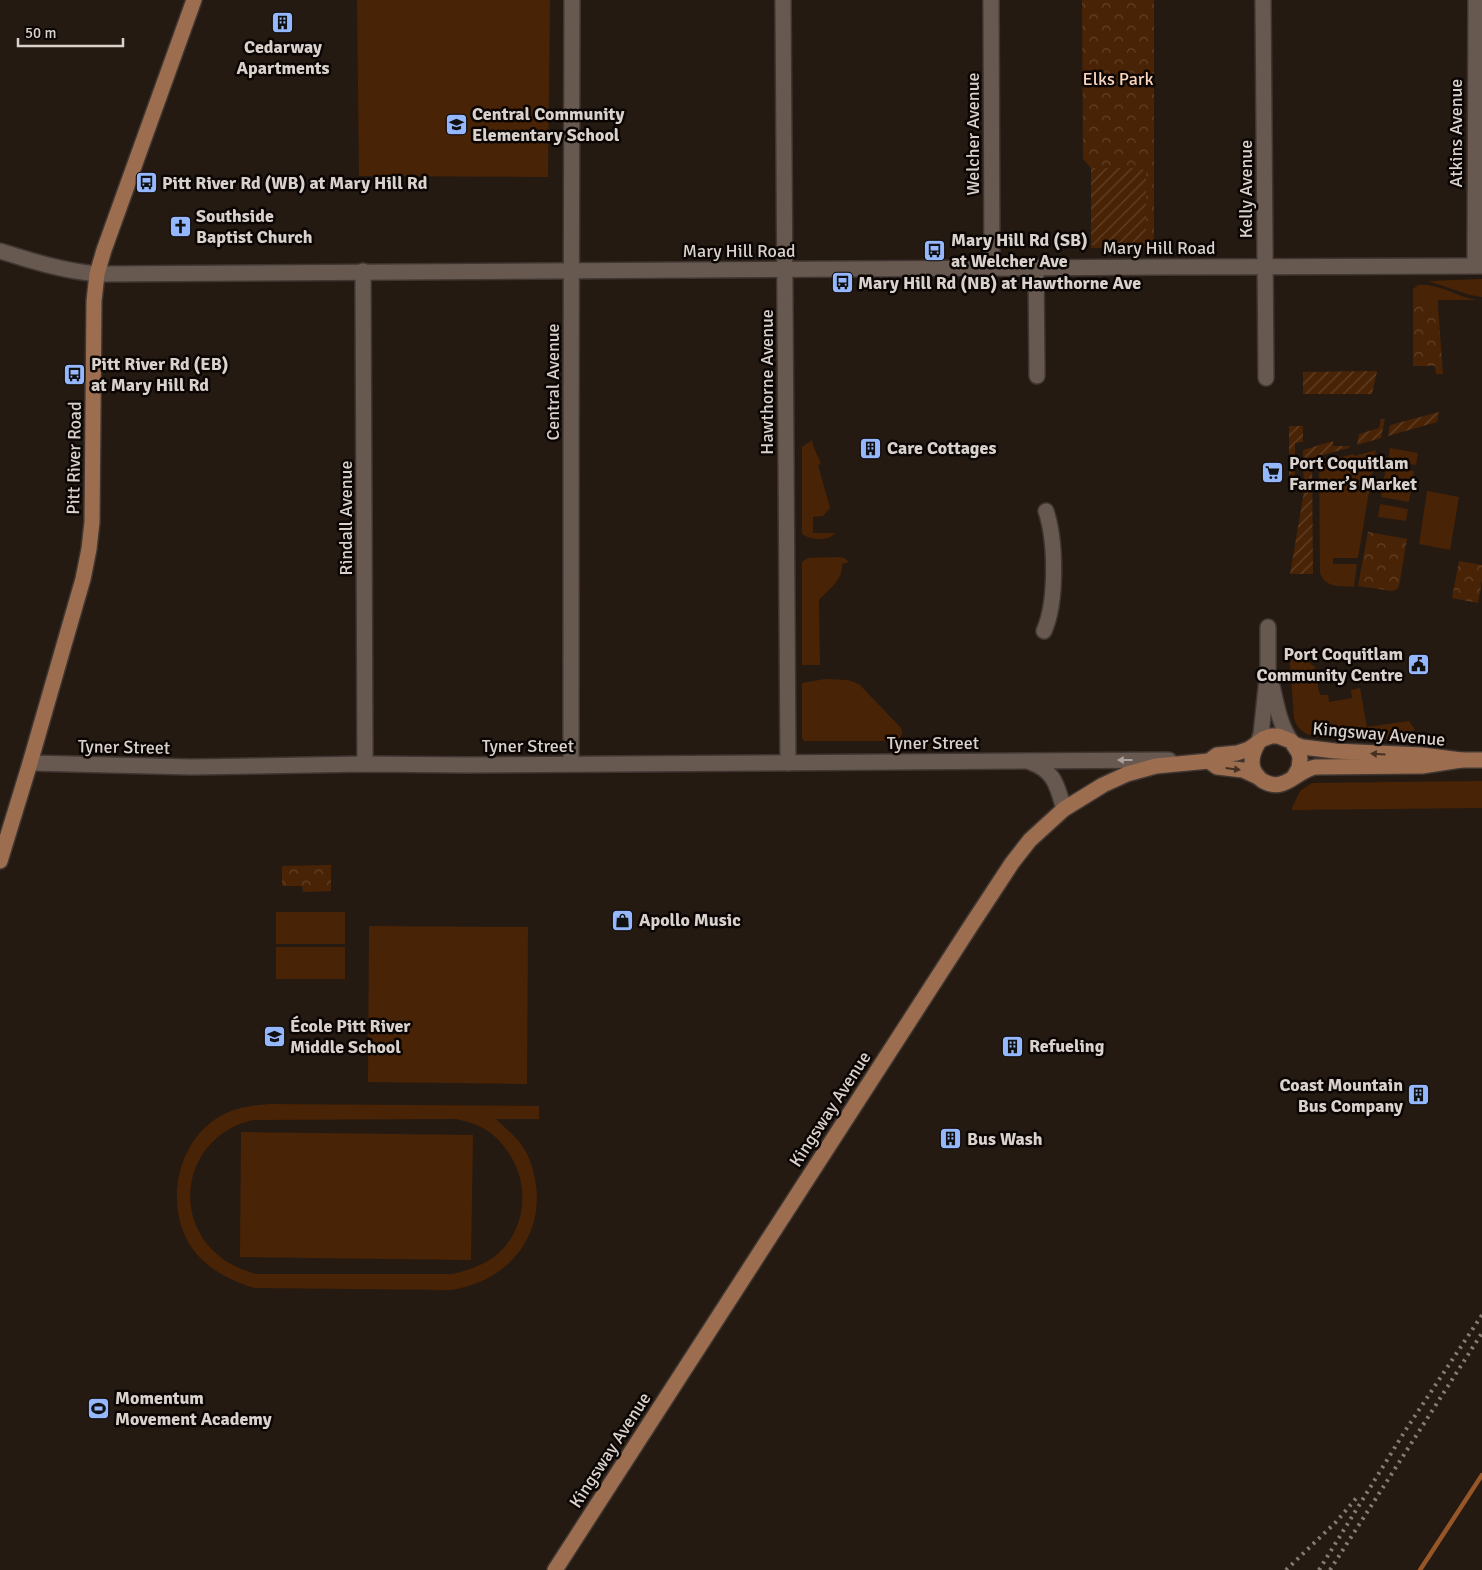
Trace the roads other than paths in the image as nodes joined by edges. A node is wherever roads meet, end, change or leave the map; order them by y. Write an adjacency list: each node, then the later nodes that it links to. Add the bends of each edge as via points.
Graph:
1 (194, 0): 15 (main road, Pitt River Road)
2 (572, 0): 14 (street, Central Avenue)
3 (784, 0): 12 (street, Hawthorne Avenue)
4 (991, 0): 10 (street, Welcher Avenue)
5 (1263, 0): 8 (street, Kelly Avenue)
6 (1476, 0): 9 (street, Atkins Avenue)
7 (0, 251): 15 (street, Mary Hill Road, via 55,268)
8 (1265, 266): 9 (street, Mary Hill Road); 11 (street, Mary Hill Road); 17 (street, Kelly Avenue)
9 (1478, 266)
10 (992, 268): 11 (street, Mary Hill Road); 12 (street, Mary Hill Road)
11 (1036, 268): 16 (street)
12 (785, 269): 14 (street, Mary Hill Road); 29 (street, Hawthorne Avenue)
13 (363, 271): 14 (street, Mary Hill Road); 15 (street, Mary Hill Road); 30 (street, Rindall Avenue)
14 (570, 271): 31 (street, Central Avenue)
15 (97, 274): 28 (main road, Pitt River Road, via 89,549)
16 (1037, 376)
17 (1266, 378)
18 (1046, 511): 20 (street, via 1051,532 1052,584 1050,614)
19 (1268, 628): 21 (street)
20 (1044, 631)
21 (1268, 669): 22 (street, via 1280,722); 23 (street, via 1263,726)
22 (1292, 742): 23 (main road, Kingsway Avenue, via 1271,736); 25 (main road, Kingsway Avenue, one-way to 22, via 1316,749); 32 (main road, Kingsway Avenue, via 1300,760)
23 (1257, 745): 24 (main road, Kingsway Avenue); 33 (main road, via 1252,760)
24 (1209, 760): 27 (street, Tyner Street, one-way to 27); 33 (main road, Kingsway Avenue, one-way to 33, via 1217,767 1244,770); 34 (main road, Kingsway Avenue, via 1156,766 1127,774 1098,787)
25 (1462, 760): 26 (main road, Kingsway Avenue); 32 (main road, Kingsway Avenue, via 1422,766 1319,766)
26 (1482, 760)
27 (1027, 761): 29 (street, Tyner Street); 34 (street, Tyner Street, via 1042,767 1052,776)
28 (30, 763): 30 (street, Tyner Street, via 191,767); 35 (main road, Pitt River Road)
29 (788, 763): 31 (street, Tyner Street)
30 (366, 764): 31 (street, Tyner Street)
31 (571, 764)
32 (1296, 775): 33 (main road, Kingsway Avenue, via 1290,781 1274,785)
33 (1258, 777)
34 (1064, 809): 36 (main road, Kingsway Avenue, via 1030,840 1012,863)
35 (0, 861)
36 (555, 1570)

